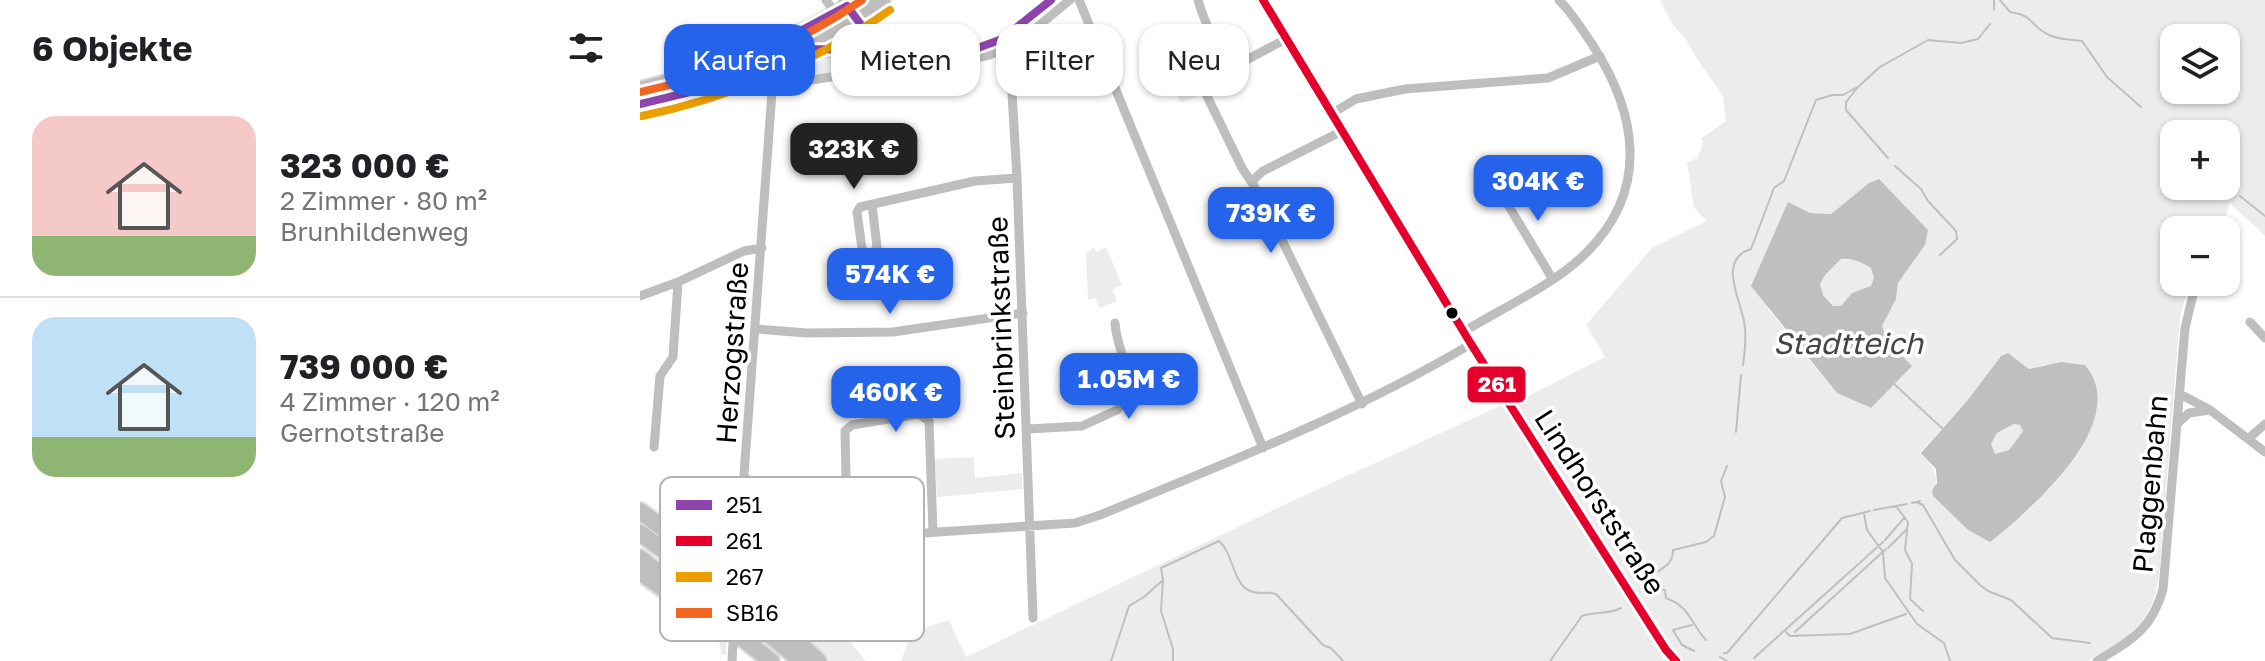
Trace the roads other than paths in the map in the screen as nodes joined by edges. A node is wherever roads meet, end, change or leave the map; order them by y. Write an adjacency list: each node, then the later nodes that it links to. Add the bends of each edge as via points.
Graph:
1 (883, 0): 9 (main road)
2 (1051, 0): 10 (street)
3 (1070, 0): 11 (street)
4 (1079, 0): 47 (street)
5 (1198, 0): 12 (street, via 1230,64)
6 (1263, 0): 12 (street, Lindhorststraße)
7 (1559, 0): 14 (street)
8 (841, 4): 9 (street); 16 (main road, via 738,61)
9 (851, 23): 13 (main road)
10 (1025, 24)
11 (1034, 24)
12 (1286, 39): 21 (street, Lindhorststraße)
13 (815, 43)
14 (1600, 56): 21 (street, via 1548,78 1405,89 1356,99); 28 (street, via 1625,109 1627,186 1615,214 1588,251)
15 (831, 77): 27 (street, Herzogstraße, via 773,90)
16 (640, 89)
17 (673, 96): 20 (main road)
18 (1012, 96): 24 (street, Steinbrinkstraße)
19 (1207, 96): 25 (street)
20 (640, 104)
21 (1331, 114): 22 (street, Lindhorststraße)
22 (1342, 131): 25 (street); 36 (street, Lindhorststraße)
23 (1500, 174): 28 (street, via 1499,190)
24 (1017, 178): 26 (street, via 975,181); 32 (street, Steinbrinkstraße)
25 (1252, 181): 40 (street)
26 (872, 205): 26 (street, via 857,212 867,253 877,247)
27 (762, 248): 29 (street); 35 (street, Herzogstraße)
28 (1552, 278): 36 (street)
29 (678, 282): 30 (street); 46 (street, via 673,357 660,376)
30 (640, 296)
31 (2193, 296): 39 (street, Plaggenbahn)
32 (1023, 313): 35 (street, via 893,332); 44 (street, Steinbrinkstraße)
33 (2250, 322): 37 (street)
34 (1115, 323): 44 (street, via 1129,379 1117,410 1082,426)
35 (757, 329): 49 (street, Herzogstraße)
36 (1463, 332): 38 (street, Lindhorststraße)
37 (2265, 338)
38 (1471, 344): 40 (street); 73 (street, Lindhorststraße)
39 (2180, 394): 41 (street); 42 (street, Plaggenbahn)
40 (1362, 404): 47 (street)
41 (2210, 410): 42 (street, via 2189,413); 45 (street)
42 (2178, 423): 74 (street, Plaggenbahn, via 2159,603 2135,638)
43 (2265, 424): 45 (street)
44 (1028, 429): 52 (street, Steinbrinkstraße)
45 (2248, 439): 48 (street)
46 (654, 447)
47 (1263, 448): 52 (street, via 1100,515 1075,523)
48 (2265, 452)
49 (745, 477)
50 (845, 477): 55 (street, via 844,433 852,425 919,414 929,421)
51 (640, 511): 53 (highway)
52 (1030, 524): 55 (street); 62 (street, Steinbrinkstraße)
53 (660, 526)
54 (924, 532): 55 (street)
55 (933, 532)
56 (640, 533): 57 (highway)
57 (660, 548)
58 (640, 558): 60 (highway)
59 (640, 572): 61 (highway)
60 (660, 574)
61 (660, 587)
62 (1033, 618)
63 (733, 641): 68 (street, Herzogstraße, bridge)
64 (733, 641): 69 (highway)
65 (746, 641): 70 (highway)
66 (777, 641): 71 (highway)
67 (797, 641): 72 (highway)
68 (732, 661)
69 (760, 661)
70 (771, 661)
71 (801, 661)
72 (818, 661)
73 (1676, 661)
74 (2097, 661)

